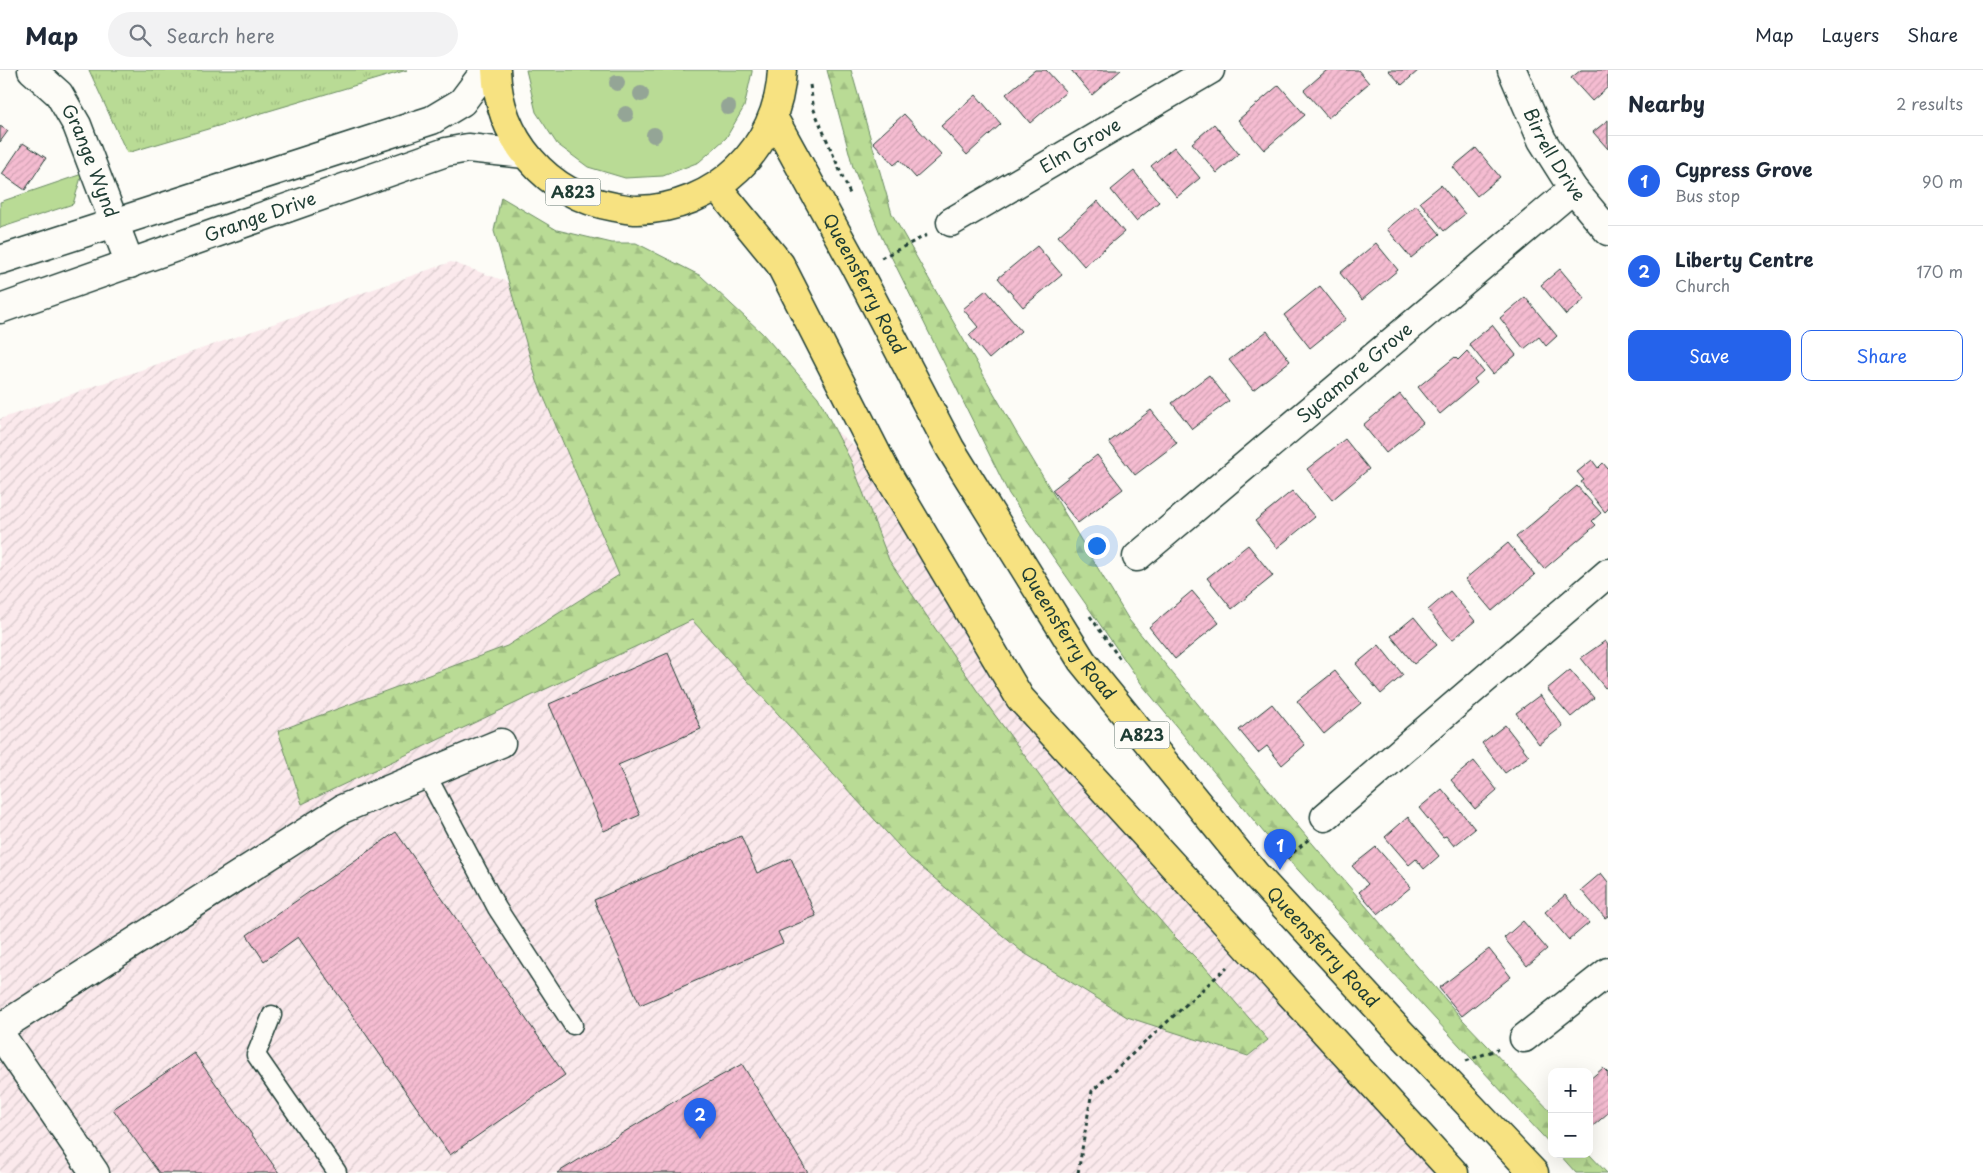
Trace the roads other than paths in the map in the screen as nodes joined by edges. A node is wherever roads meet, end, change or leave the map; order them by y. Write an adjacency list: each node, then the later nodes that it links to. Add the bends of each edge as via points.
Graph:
1 (32, 70): 11 (street, Grange Wynd, via 59,94 77,125)
2 (486, 70): 11 (street, via 462,102 432,120)
3 (496, 70): 8 (main road, A823, via 497,90 507,124)
4 (782, 70): 7 (main road, A823)
5 (1210, 70): 12 (street, Elm Grove)
6 (1512, 70): 10 (street, Birrell Drive, via 1542,140)
7 (773, 117): 9 (main road, A823, via 751,156); 31 (main road, Queensferry Road / A823, via 950,448 1082,661 1256,875)
8 (525, 154): 9 (main road, A823, via 556,184 594,203 636,210 679,205); 15 (street, Grange Drive, via 468,148 446,152)
9 (718, 187): 30 (main road, via 780,264 885,470 1020,698)
10 (1573, 189): 13 (street, Birrell Drive); 17 (street, Sycamore Grove)
11 (115, 222): 14 (street); 15 (street, Grange Wynd)
12 (952, 222)
13 (1608, 232)
14 (0, 260)
15 (130, 264): 16 (street, Grange Drive)
16 (0, 309)
17 (1137, 557)
18 (1608, 573): 21 (street)
19 (501, 743): 20 (street)
20 (426, 774): 24 (lane, via 497,908); 25 (street, via 342,809)
21 (1320, 826)
22 (1608, 972): 27 (street)
23 (272, 1015): 29 (lane, via 256,1055)
24 (572, 1025)
25 (0, 1028)
26 (0, 1034): 28 (street)
27 (1524, 1038)
28 (95, 1173)
29 (336, 1173)
30 (1454, 1173)
31 (1534, 1173)

